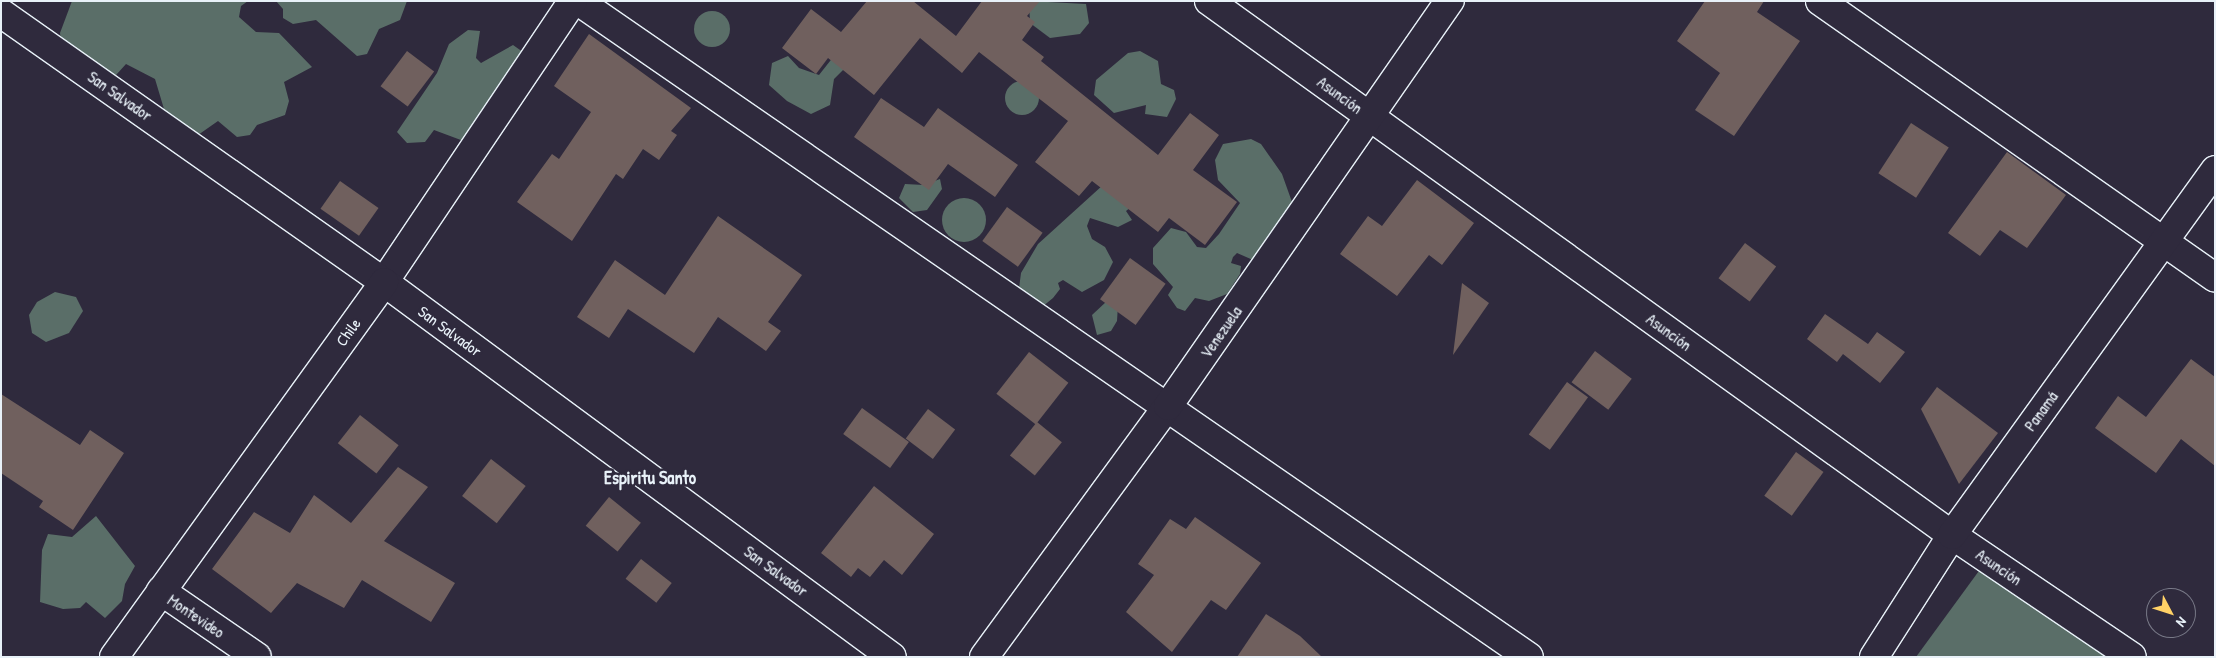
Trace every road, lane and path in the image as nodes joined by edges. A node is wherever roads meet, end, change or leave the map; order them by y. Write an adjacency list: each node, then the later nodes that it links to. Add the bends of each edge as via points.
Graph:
1 (573, 1): 11 (street, Chile)
2 (578, 1): 12 (street)
3 (1209, 1): 7 (street, Asunción)
4 (1450, 1): 7 (street, Venezuela)
5 (1820, 1): 9 (street)
6 (1, 13): 11 (street, San Salvador)
7 (1372, 118): 12 (street, Venezuela); 13 (street, Asunción)
8 (2215, 170): 9 (street, Panamá)
9 (2163, 242): 10 (street); 13 (street, Panamá)
10 (2215, 278)
11 (384, 282): 14 (street, Chile); 17 (street, San Salvador)
12 (1168, 406): 18 (street, Venezuela); 19 (street)
13 (1952, 535): 20 (street, Panamá); 21 (street, Asunción)
14 (161, 592): 15 (street, Chile); 16 (street, Montevideo)
15 (114, 657)
16 (257, 657)
17 (892, 657)
18 (984, 657)
19 (1529, 657)
20 (1874, 657)
21 (2132, 657)

